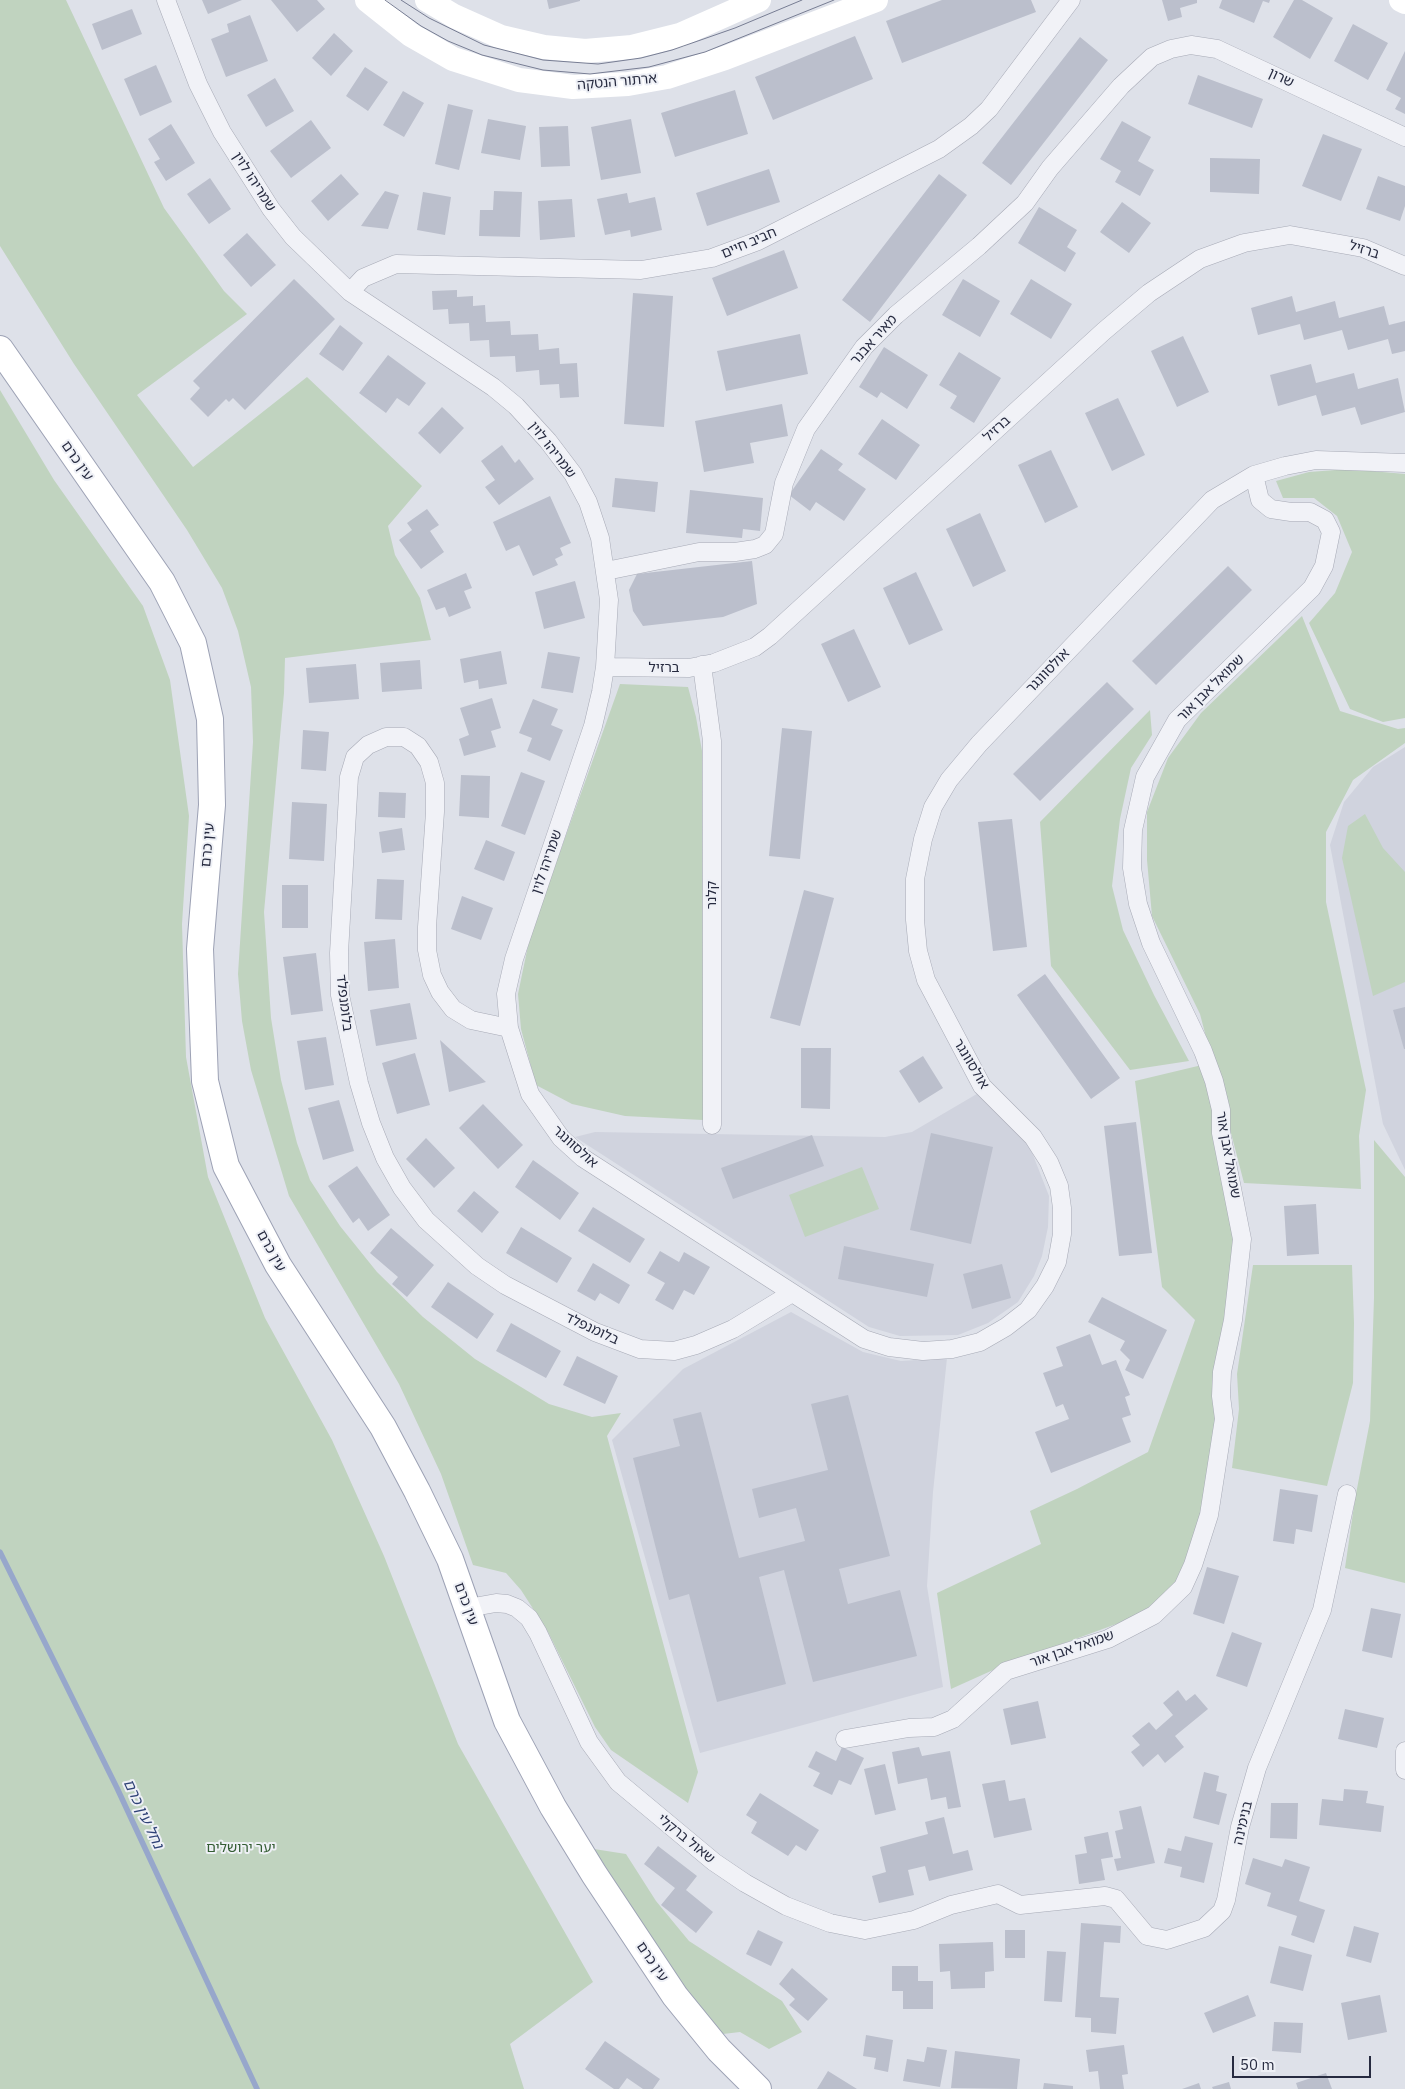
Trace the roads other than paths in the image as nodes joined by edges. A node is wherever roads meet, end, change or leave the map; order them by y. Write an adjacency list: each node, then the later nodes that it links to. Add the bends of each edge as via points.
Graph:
1 (166, 0): 12 (street, שמריהו לוין, via 202,92 222,132 271,209 293,237)
2 (367, 0): 5 (main road, ארתור הנטקה, via 411,35 453,59 519,80 573,87 628,84 675,74)
3 (427, 0): 4 (main road, via 501,37 544,47 585,51 632,47 680,35)
4 (759, 0)
5 (876, 0)
6 (1071, 0): 12 (street, חביב חיים, via 990,109 971,126 938,149 758,241 712,258 641,270 396,264 363,278)
7 (1401, 0): 8 (main road)
8 (1405, 2)
9 (1152, 57): 10 (street, שרון, via 1191,45 1217,49); 16 (street, מאיר אבנר, via 1108,100 1050,168 1025,204 896,315 864,348 806,429 784,483 774,534 765,545 735,552 690,554)
10 (1405, 137)
11 (1405, 266): 17 (street, ברזיל, via 1362,248 1290,235 1244,243 1200,259 1148,293 1104,331 770,636 755,647)
12 (350, 292): 16 (street, שמריהו לוין, via 493,387 542,434 573,474 588,502 600,538)
13 (0, 349): 23 (main road, עין כרם, via 162,582 193,643 210,719 212,804 200,949 205,1081 226,1166 278,1265 383,1427 450,1559)
14 (1405, 463): 15 (street, אולסוונגר, via 1316,460)
15 (1254, 475): 21 (street, אולסוונגר, via 1212,500 979,744 949,780 933,807 923,839 915,879 915,920 918,951 926,980 982,1086 1033,1137 1050,1162 1059,1186 1062,1234 1057,1262 1045,1286 1028,1310 980,1342 952,1349 923,1351 889,1347 864,1339); 24 (street, שמואל אבן אור, via 1260,500 1271,509 1310,512 1325,520 1331,532 1324,566 1312,588 1177,720 1145,777 1133,830 1132,868 1138,904 1150,943 1214,1080 1242,1239 1233,1320 1222,1372 1224,1419 1209,1515 1193,1565 1183,1587 1154,1615 1108,1639 1006,1671 953,1719 934,1727)
16 (606, 571): 18 (street, שמריהו לוין, via 609,600)
17 (702, 665): 18 (street, ברזיל, via 670,669); 20 (street, קלנר, via 712,741)
18 (605, 667): 19 (street, שמריהו לוין, via 593,726 514,959 506,994)
19 (509, 1028): 21 (street, אולסוונגר, via 530,1094 560,1138 583,1158); 21 (street, בלומנפלד, via 471,1020 453,1009 432,975 427,927 435,783 429,762 418,746 404,737 386,737 368,745 355,757 348,777 339,953 340,995 358,1083 372,1123 402,1188 426,1220 476,1266 505,1285 595,1332 640,1349 674,1351 696,1345 733,1329)
20 (712, 1125)
21 (792, 1293)
22 (1347, 1494): 27 (street, בנימינה, via 1322,1610 1258,1768 1240,1828 1222,1912 1204,1928 1167,1940 1147,1936 1116,1899 1105,1896 1020,1905)
23 (468, 1608): 27 (street, שאול ברקלי, via 506,1604 529,1618 589,1742 618,1782 714,1862 763,1894 806,1915 865,1930 914,1920 951,1905); 28 (main road, עין כרם, via 508,1721 558,1814 675,1996 719,2050)
24 (845, 1739)
25 (1405, 1751): 26 (street)
26 (1405, 1770)
27 (998, 1894)
28 (758, 2089)

